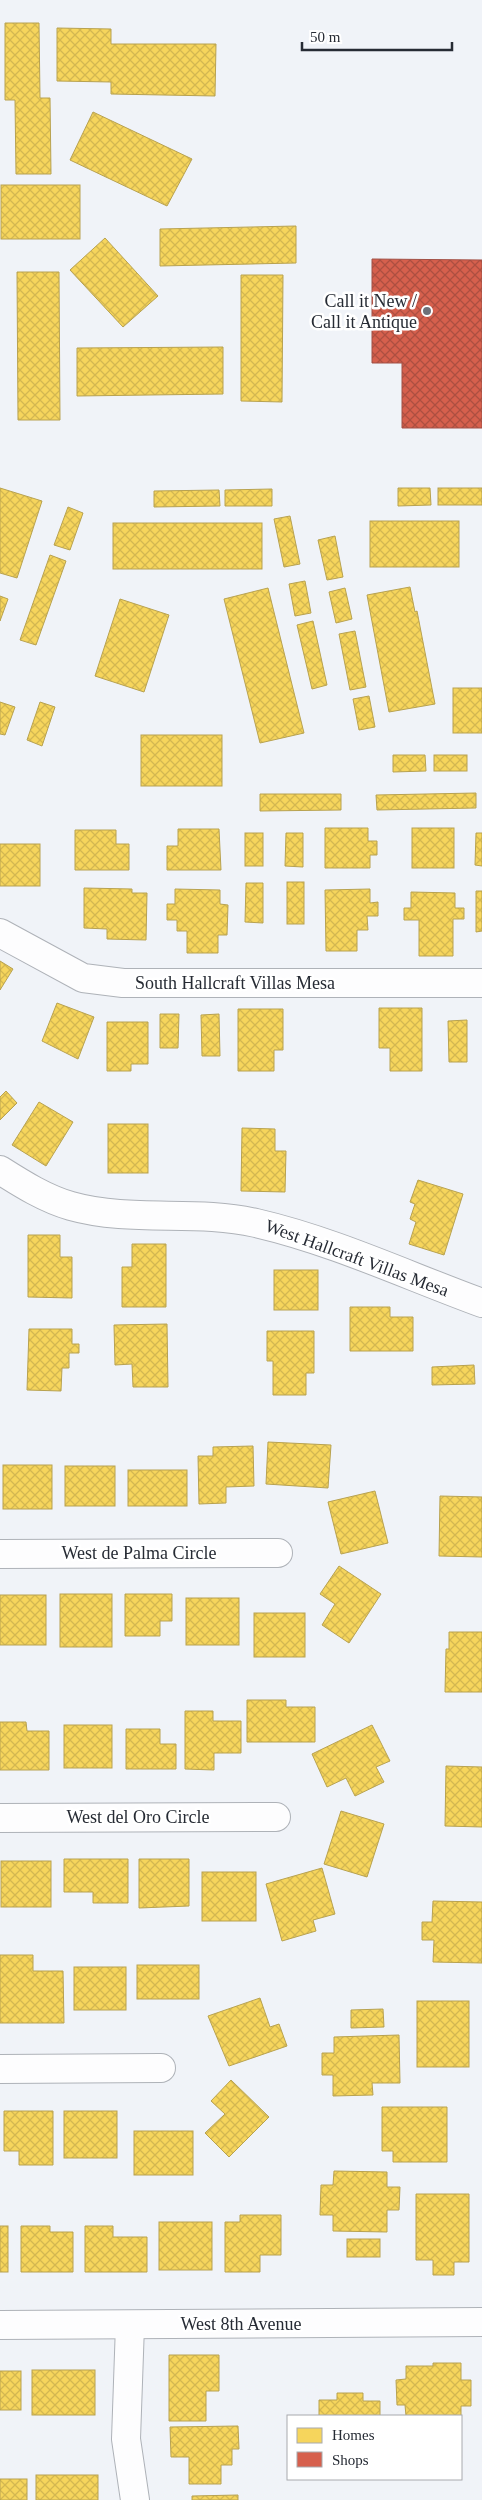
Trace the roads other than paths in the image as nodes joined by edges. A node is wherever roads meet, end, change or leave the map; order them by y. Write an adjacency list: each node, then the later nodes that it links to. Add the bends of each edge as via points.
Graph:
1 (0, 933): 2 (street, South Hallcraft Villas Mesa, via 83,978 123,983)
2 (482, 983)
3 (0, 1170): 4 (street, West Hallcraft Villas Mesa, via 71,1206 110,1212 222,1217 256,1223 362,1258)
4 (482, 1304)
5 (278, 1553): 6 (street, West de Palma Circle)
6 (0, 1554)
7 (276, 1816): 8 (street, West del Oro Circle)
8 (0, 1818)
9 (161, 2068): 10 (street)
10 (0, 2069)
11 (482, 2322): 13 (street, West 8th Avenue)
12 (0, 2325): 13 (street, West 8th Avenue)
13 (130, 2325): 14 (street, via 126,2439)
14 (135, 2500)

